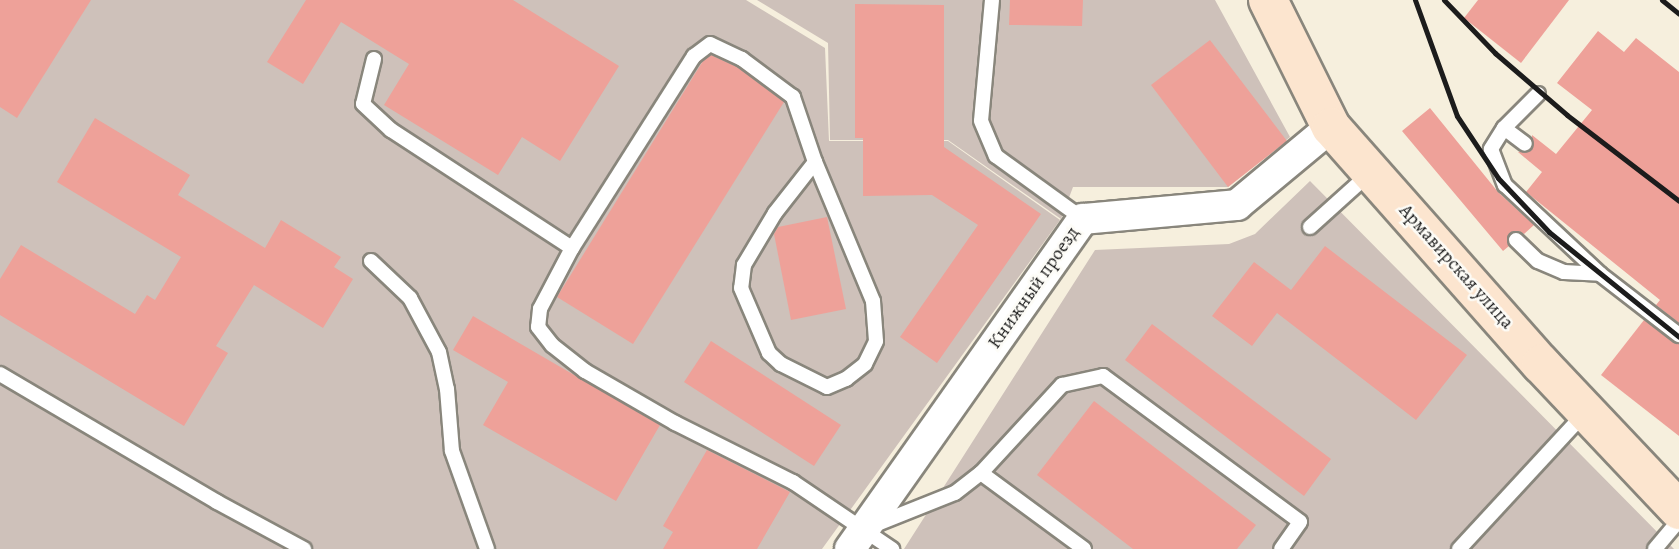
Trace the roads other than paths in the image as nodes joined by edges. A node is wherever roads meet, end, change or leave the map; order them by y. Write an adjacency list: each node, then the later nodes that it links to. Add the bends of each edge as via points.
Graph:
1 (992, 0): 10 (lane, via 981,121 996,156)
2 (1268, 0): 5 (main road, Армавирская улица)
3 (374, 59): 13 (lane, via 363,104 401,137)
4 (1538, 94): 6 (lane)
5 (1331, 127): 9 (main road, Армавирская улица); 10 (street, Книжный проезд, via 1237,205)
6 (1504, 128): 7 (lane); 15 (lane, via 1491,149 1505,185)
7 (1525, 144)
8 (815, 162): 8 (lane, via 744,265 741,288 769,353 780,364 827,387 865,364 876,341 873,301); 13 (lane, via 793,97 742,59 710,44 694,56)
9 (1371, 172): 11 (lane); 18 (main road, Армавирская улица)
10 (1083, 219): 22 (street, Книжный проезд)
11 (1310, 227)
12 (1516, 240): 15 (lane, via 1538,261 1564,272)
13 (572, 248): 22 (lane, via 540,309 538,327 552,345 585,371 675,423 793,482)
14 (371, 261): 24 (lane, via 410,298 439,352 452,451)
15 (1600, 274): 16 (lane)
16 (1679, 335)
17 (0, 374): 23 (lane)
18 (1588, 411): 20 (main road, Армавирская улица); 28 (lane)
19 (981, 473): 22 (lane, via 955,493); 26 (lane); 27 (lane, via 1062,385 1103,376 1300,522)
20 (1679, 509)
21 (1679, 520): 29 (lane)
22 (857, 539): 25 (lane)
23 (304, 549)
24 (487, 549)
25 (892, 549)
26 (1084, 549)
27 (1280, 549)
28 (1459, 549)
29 (1655, 549)

